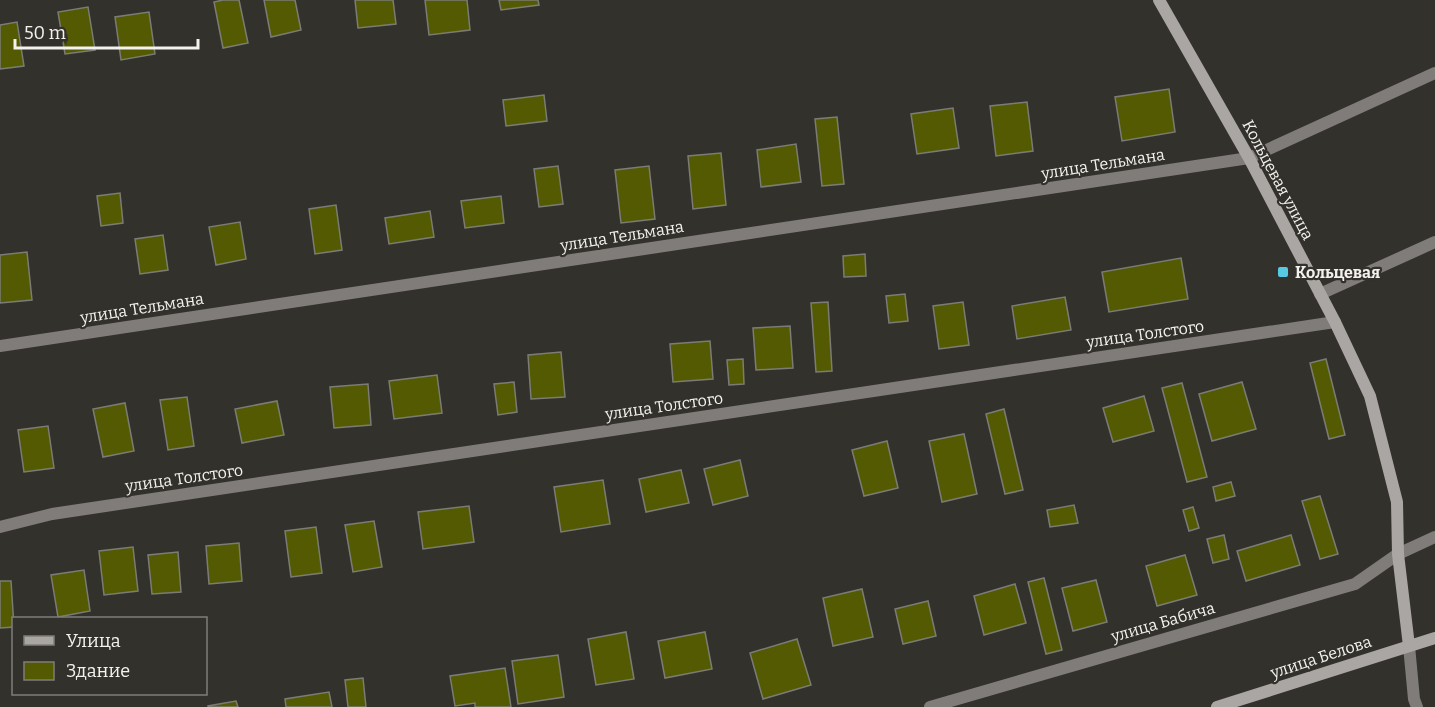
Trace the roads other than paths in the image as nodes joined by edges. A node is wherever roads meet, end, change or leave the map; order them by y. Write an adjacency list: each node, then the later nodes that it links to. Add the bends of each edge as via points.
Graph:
1 (1159, 0): 3 (main road, Кольцевая улица)
2 (1435, 73): 3 (street, улица Тельмана)
3 (1249, 158): 5 (main road, Кольцевая улица); 7 (street, улица Тельмана)
4 (1435, 242): 5 (street)
5 (1320, 294): 6 (main road, Кольцевая улица)
6 (1335, 322): 8 (street, улица Толстого, via 63,512); 10 (main road, Кольцевая улица, via 1370,396 1397,502)
7 (0, 346)
8 (0, 527)
9 (1435, 537): 10 (street)
10 (1398, 554): 12 (main road, Кольцевая улица); 13 (street, улица Бабича, via 1355,584)
11 (1435, 638): 12 (main road, улица Белова)
12 (1409, 646): 14 (main road, улица Белова); 15 (street)
13 (930, 707)
14 (1217, 707)
15 (1417, 707)

